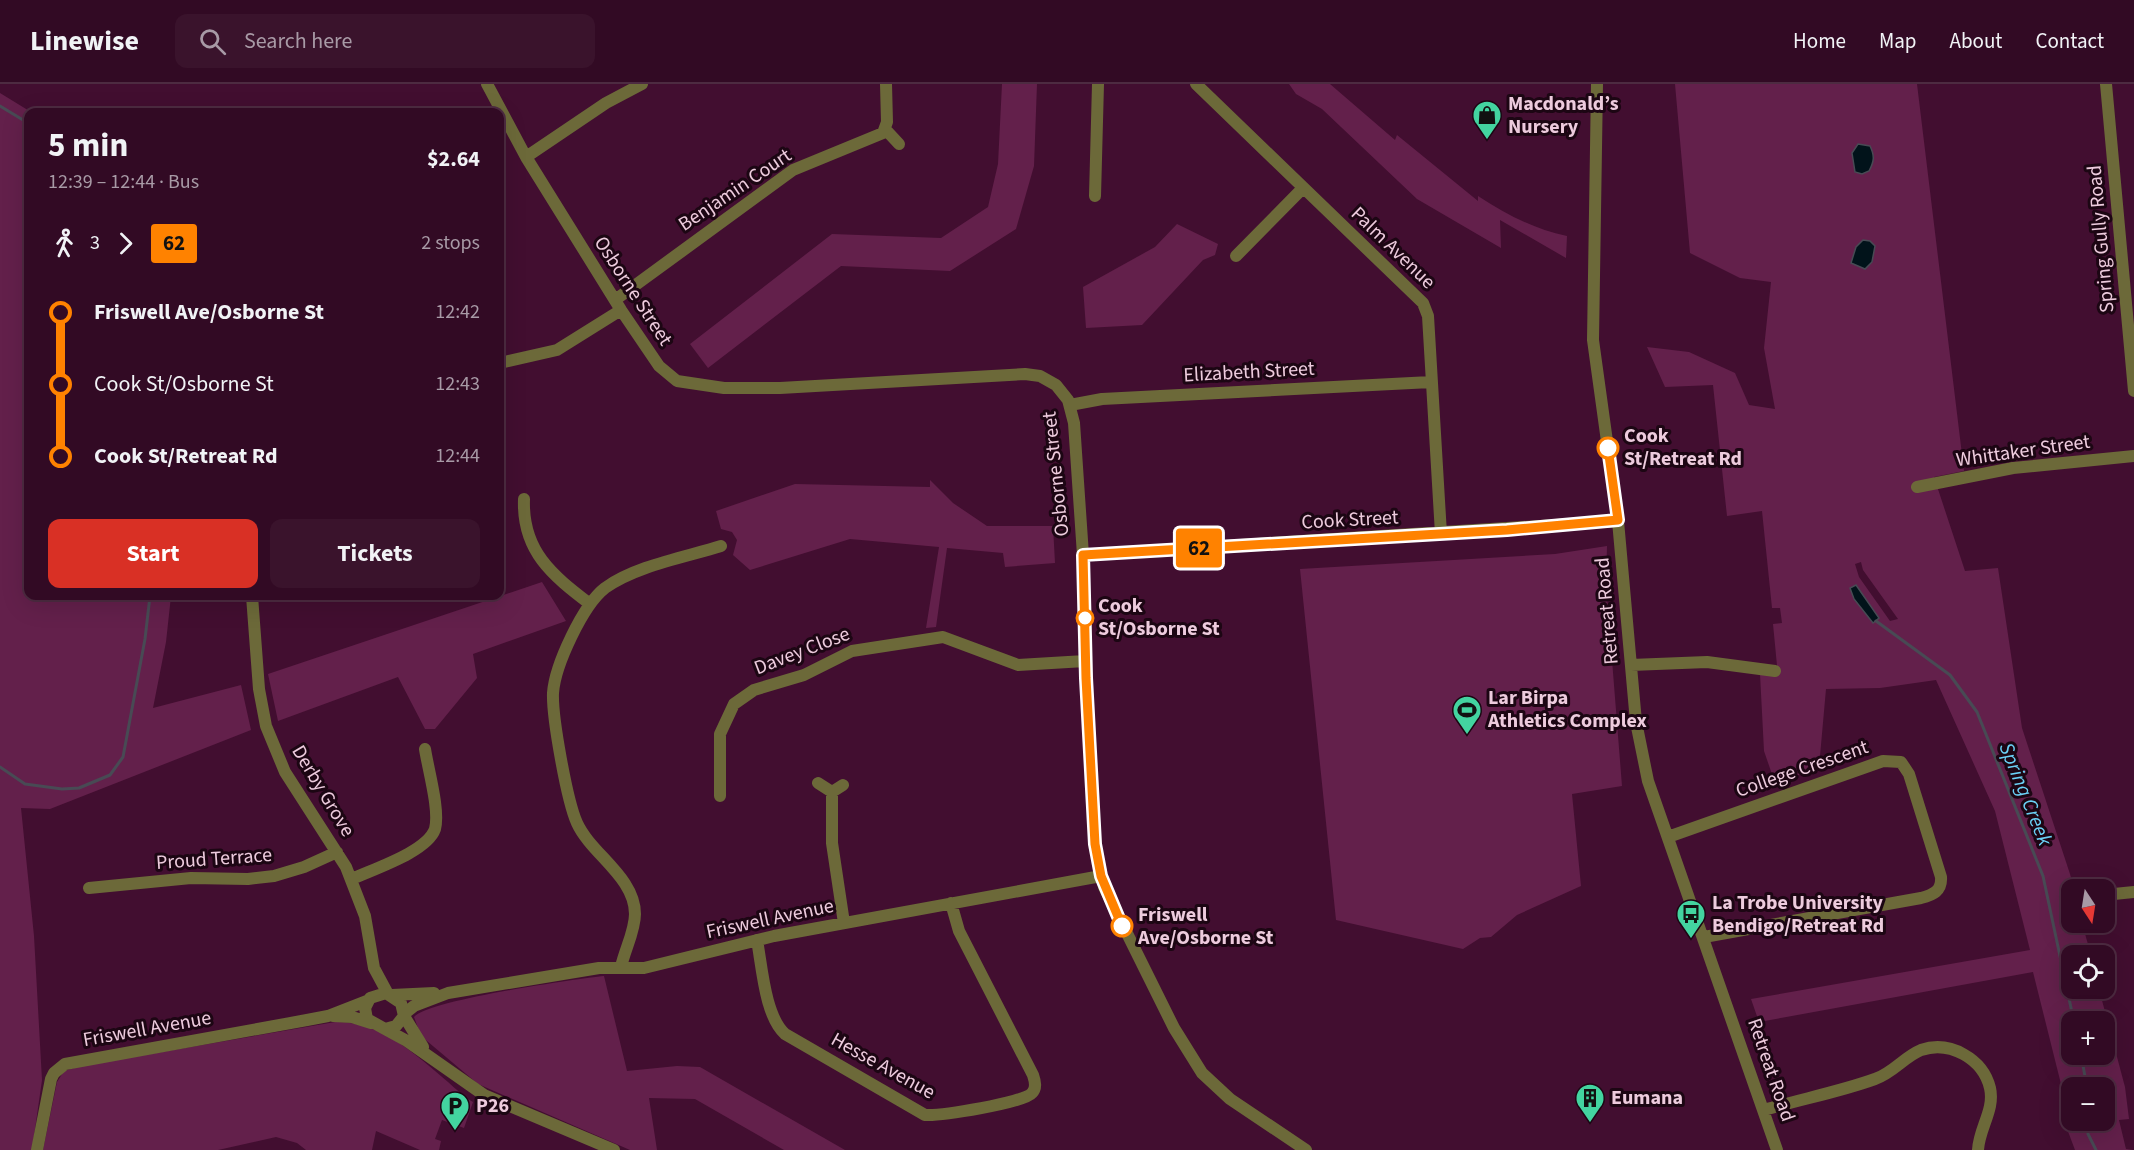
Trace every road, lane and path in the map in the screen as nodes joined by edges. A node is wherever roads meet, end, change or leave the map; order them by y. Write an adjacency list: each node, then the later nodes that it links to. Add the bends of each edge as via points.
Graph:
1 (487, 84): 8 (street, Osborne Street)
2 (642, 84): 12 (street)
3 (886, 84): 10 (street)
4 (1098, 84): 14 (street)
5 (1196, 84): 13 (street, Palm Avenue)
6 (1597, 84): 24 (street, Retreat Road, via 1593,340)
7 (2106, 84): 19 (street, Spring Gully Road)
8 (500, 108)
9 (504, 116): 12 (street, Osborne Street)
10 (886, 130): 11 (street); 16 (street, Benjamin Court, via 871,141 793,170)
11 (900, 144)
12 (526, 157): 16 (street, Osborne Street)
13 (1303, 188): 15 (street); 18 (street, Palm Avenue, via 1423,303 1428,316)
14 (1095, 196)
15 (1236, 256)
16 (618, 305): 17 (street, Benjamin Court, via 557,350); 20 (street, Osborne Street, via 659,366 677,381 690,385 780,388 1025,374 1049,380)
17 (504, 362)
18 (1431, 381): 20 (street, Elizabeth Street, via 1102,399); 25 (street, Palm Avenue)
19 (2134, 390)
20 (1070, 405): 27 (street, Osborne Street)
21 (2134, 456): 22 (street, Whittaker Street, via 2013,468)
22 (1917, 488)
23 (524, 498): 29 (street, via 525,520 540,561)
24 (1618, 520): 25 (street, Cook Street); 31 (street, Retreat Road)
25 (1441, 534): 27 (street, Cook Street)
26 (721, 546): 29 (street, via 622,578)
27 (1083, 555): 30 (street, Osborne Street)
28 (252, 600): 39 (street, Derby Grove, via 266,726 285,772)
29 (590, 604): 49 (street, via 560,667 553,707 576,823 633,900 634,921)
30 (1085, 661): 37 (street, Davey Close, via 1018,666 943,637 852,651 804,675 754,690 735,704 720,734); 40 (street, Osborne Street, via 1095,844)
31 (1630, 665): 32 (street, via 1707,662); 38 (street, Retreat Road, via 1641,755)
32 (1775, 671)
33 (425, 749): 41 (street, via 436,820 430,838 411,852)
34 (818, 783): 36 (street)
35 (843, 784): 36 (street)
36 (832, 792): 46 (street, via 832,843)
37 (720, 796)
38 (1668, 837): 47 (street, Retreat Road); 47 (street, College Crescent, via 1883,761 1901,762 1909,774 1941,877 1936,892 1922,898)
39 (338, 852): 41 (street, Derby Grove); 42 (street, Proud Terrace, via 297,870 266,877 191,878)
40 (1101, 876): 45 (street, Friswell Avenue); 62 (street, Osborne Street, via 1174,1028 1202,1073 1230,1099)
41 (352, 879): 50 (street, Derby Grove)
42 (89, 888)
43 (2134, 892): 44 (street)
44 (2115, 894)
45 (951, 903): 46 (street, Friswell Avenue); 48 (street, Hesse Avenue, via 957,927 1033,1075 1035,1089 1019,1100 925,1115 785,1034 770,1010)
46 (844, 923): 48 (street, Friswell Avenue)
47 (1704, 937): 59 (street, Retreat Road)
48 (757, 940): 49 (street, Friswell Avenue, via 652,966)
49 (621, 966): 51 (street, Friswell Avenue)
50 (374, 968): 52 (street, Derby Grove); 53 (street, Derby Grove)
51 (448, 993): 52 (street, Friswell Avenue); 54 (street, Friswell Avenue, via 414,1006)
52 (390, 994): 53 (street, via 380,993); 54 (street, via 401,1003)
53 (370, 999): 55 (street, Friswell Avenue); 56 (street, via 365,1013)
54 (404, 1015): 57 (street, via 396,1026); 58 (street)
55 (328, 1016): 56 (street, Friswell Avenue); 60 (street, Friswell Avenue, via 65,1064 51,1079)
56 (371, 1023): 57 (street)
57 (385, 1029): 58 (street)
58 (429, 1056): 61 (street, via 484,1095)
59 (1764, 1110): 63 (street, Retreat Road); 64 (street, via 1876,1079 1922,1050 1950,1049 1979,1066 1989,1085 1990,1108 1980,1132)
60 (37, 1150)
61 (614, 1150)
62 (1306, 1150)
63 (1777, 1150)
64 (1978, 1150)

